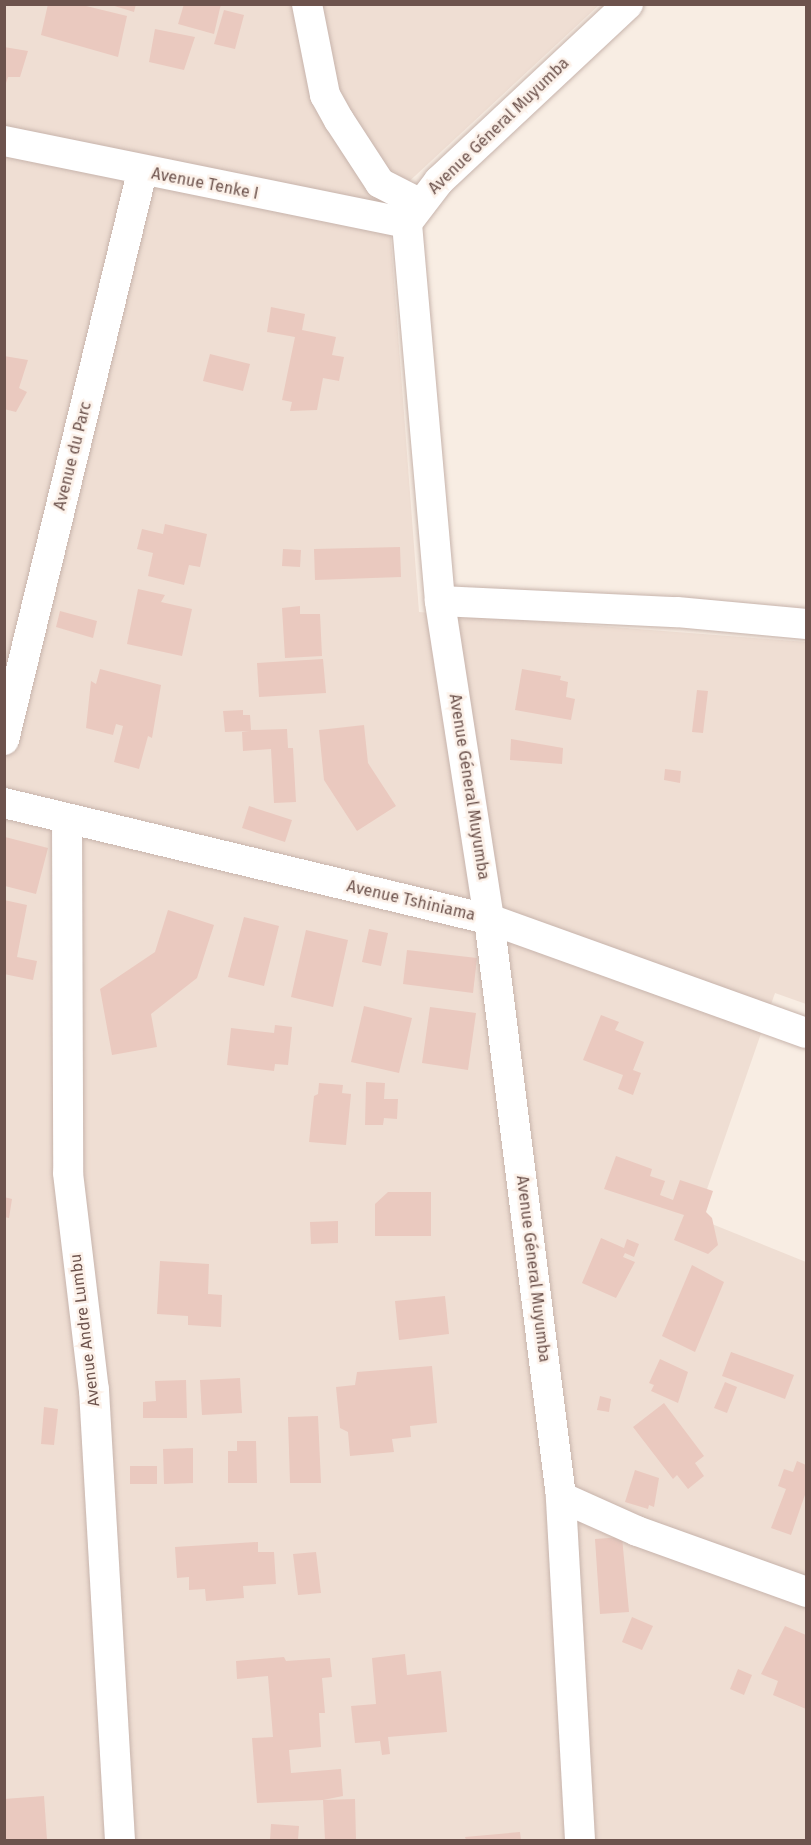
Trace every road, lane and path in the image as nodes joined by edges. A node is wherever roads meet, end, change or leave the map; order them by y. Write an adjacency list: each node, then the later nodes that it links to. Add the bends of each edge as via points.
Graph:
1 (307, 4): 5 (street, via 325,96 380,183)
2 (628, 4): 5 (street, Avenue Géneral Muyumba)
3 (4, 141): 4 (street, Avenue Tenke I)
4 (142, 172): 5 (street, Avenue Tenke I); 8 (street, Avenue du Parc)
5 (413, 213): 6 (street, Avenue Géneral Muyumba)
6 (440, 601): 7 (street, via 677,612); 11 (street, Avenue Géneral Muyumba)
7 (807, 624)
8 (4, 740)
9 (4, 803): 10 (street, Avenue Tshiniama)
10 (67, 819): 11 (street, Avenue Tshiniama); 15 (street, Avenue Andre Lumbu, via 68,1173 94,1390)
11 (489, 919): 12 (street, Avenue Tshiniama); 13 (street, Avenue Géneral Muyumba)
12 (807, 1033)
13 (561, 1497): 14 (street, via 637,1531); 16 (street, Avenue Géneral Muyumba)
14 (807, 1592)
15 (120, 1840)
16 (580, 1840)

